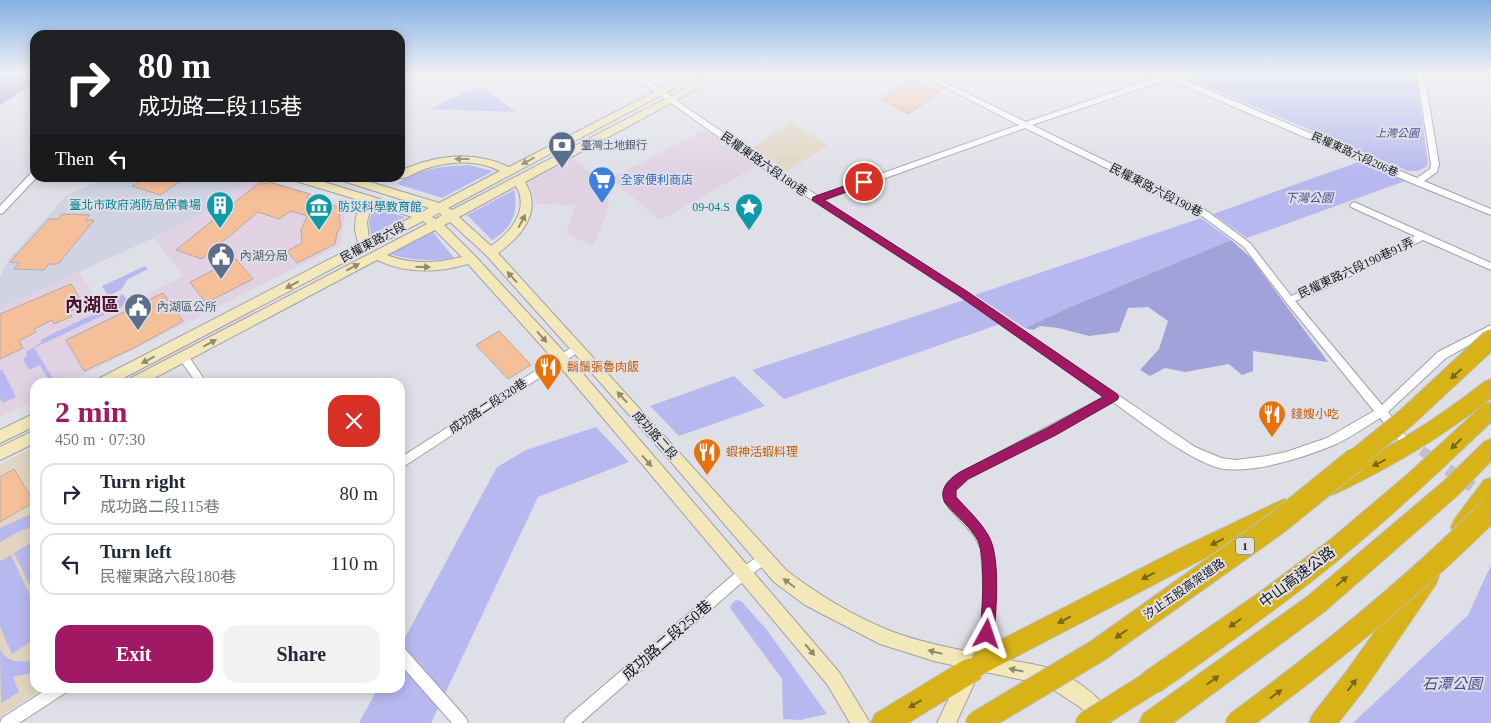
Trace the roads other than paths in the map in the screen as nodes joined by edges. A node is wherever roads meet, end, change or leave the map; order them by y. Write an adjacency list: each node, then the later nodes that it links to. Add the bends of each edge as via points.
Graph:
1 (631, 108): 9 (main road, 民權東路六段, one-way to 9)
2 (655, 108): 12 (main road, 民權東路六段)
3 (684, 108): 19 (street, 民權東路六段180巷)
4 (992, 108): 8 (street, 民權東路六段190巷)
5 (1072, 108): 8 (street)
6 (1248, 108): 16 (street, 民權東路六段206巷)
7 (1426, 108): 16 (street, via 1435,164 1434,170)
8 (1026, 124): 19 (street); 30 (street, 民權東路六段190巷, via 1201,211 1247,244)
9 (509, 171): 10 (main road, one-way to 10, via 484,161 452,159 418,166); 22 (main road, 民權東路六段)
10 (405, 172)
11 (30, 179): 21 (street)
12 (518, 180): 22 (main road, 民權東路六段); 27 (main road, one-way to 12, via 512,236 525,216 527,196)
13 (313, 182): 18 (main road, 成功路二段)
14 (361, 182): 17 (main road, 成功路二段)
15 (390, 182): 17 (main road)
16 (1417, 182): 23 (street, 民權東路六段206巷)
17 (382, 188): 22 (main road, 成功路二段)
18 (369, 199): 24 (main road, 成功路二段); 26 (main road, via 360,223 361,235)
19 (816, 200): 40 (street, 民權東路六段180巷, via 953,287)
20 (1354, 205): 25 (street)
21 (0, 211)
22 (444, 211): 24 (main road, 民權東路六段); 27 (main road, 成功路二段)
23 (1491, 212)
24 (428, 219): 26 (main road, 民權東路六段); 28 (main road, 成功路二段)
25 (1423, 236): 29 (street); 30 (street, 民權東路六段190巷91弄)
26 (371, 251): 28 (main road, one-way to 28, via 399,264 426,267); 34 (main road, 民權東路六段, one-way to 26); 36 (main road, 民權東路六段, one-way to 36)
27 (490, 252): 33 (main road, 成功路二段, one-way to 27)
28 (471, 260): 35 (main road, 成功路二段, one-way to 35)
29 (1491, 267)
30 (1289, 300): 42 (street, 民權東路六段190巷)
31 (1491, 329): 42 (street, via 1442,355)
32 (1491, 339): 65 (highway, 汐止五股高架道路 / 1, one-way to 65, bridge, via 1406,418 1278,523 1097,651)
33 (577, 348): 35 (street, 成功路二段320巷); 52 (main road, 成功路二段, one-way to 33)
34 (183, 358): 37 (main road, 民權東路六段); 38 (street)
35 (560, 358): 49 (street, 成功路二段320巷); 53 (main road, 成功路二段, one-way to 53)
36 (112, 378)
37 (144, 378)
38 (198, 378)
39 (1491, 386): 55 (highway, one-way to 55, via 1454,417 1387,459 1189,555)
40 (1113, 397): 42 (street, 民權東路六段180巷, via 1191,450 1220,463 1236,465 1286,457 1331,441); 55 (street, via 964,476 950,489 949,499 977,530 987,549 990,598)
41 (1491, 410): 56 (highway, 中山高速公路, one-way to 56, via 1418,480 1350,537 1285,588)
42 (1380, 413): 45 (street, 民權東路六段190巷)
43 (30, 422): 44 (main road)
44 (0, 437)
45 (1402, 437)
46 (30, 439): 48 (main road)
47 (1491, 448): 58 (highway, one-way to 47, via 1316,604 1451,488)
48 (0, 454)
49 (405, 461)
50 (1491, 488): 70 (highway, one-way to 50)
51 (1491, 509): 69 (highway, one-way to 51, bridge, via 1308,672 1388,606 1447,554)
52 (764, 558): 53 (street, 成功路二段250巷); 55 (main road, 成功路二段, one-way to 52, via 886,638 811,599 780,576)
53 (744, 572): 61 (street, 成功路二段250巷); 62 (main road, 成功路二段, one-way to 62, via 833,678)
54 (405, 659): 60 (street)
55 (977, 666): 63 (highway, one-way to 63); 64 (main road); 67 (main road, 成功路二段, one-way to 55, via 1070,688 1049,677)
56 (1152, 682): 66 (highway, 中山高速公路, bridge)
57 (52, 693): 59 (street)
58 (1174, 708): 68 (highway)
59 (7, 723)
60 (461, 723)
61 (571, 723)
62 (861, 723)
63 (884, 723)
64 (946, 723)
65 (977, 723)
66 (1087, 723)
67 (1107, 723)
68 (1152, 723)
69 (1236, 723)
70 (1322, 723)

